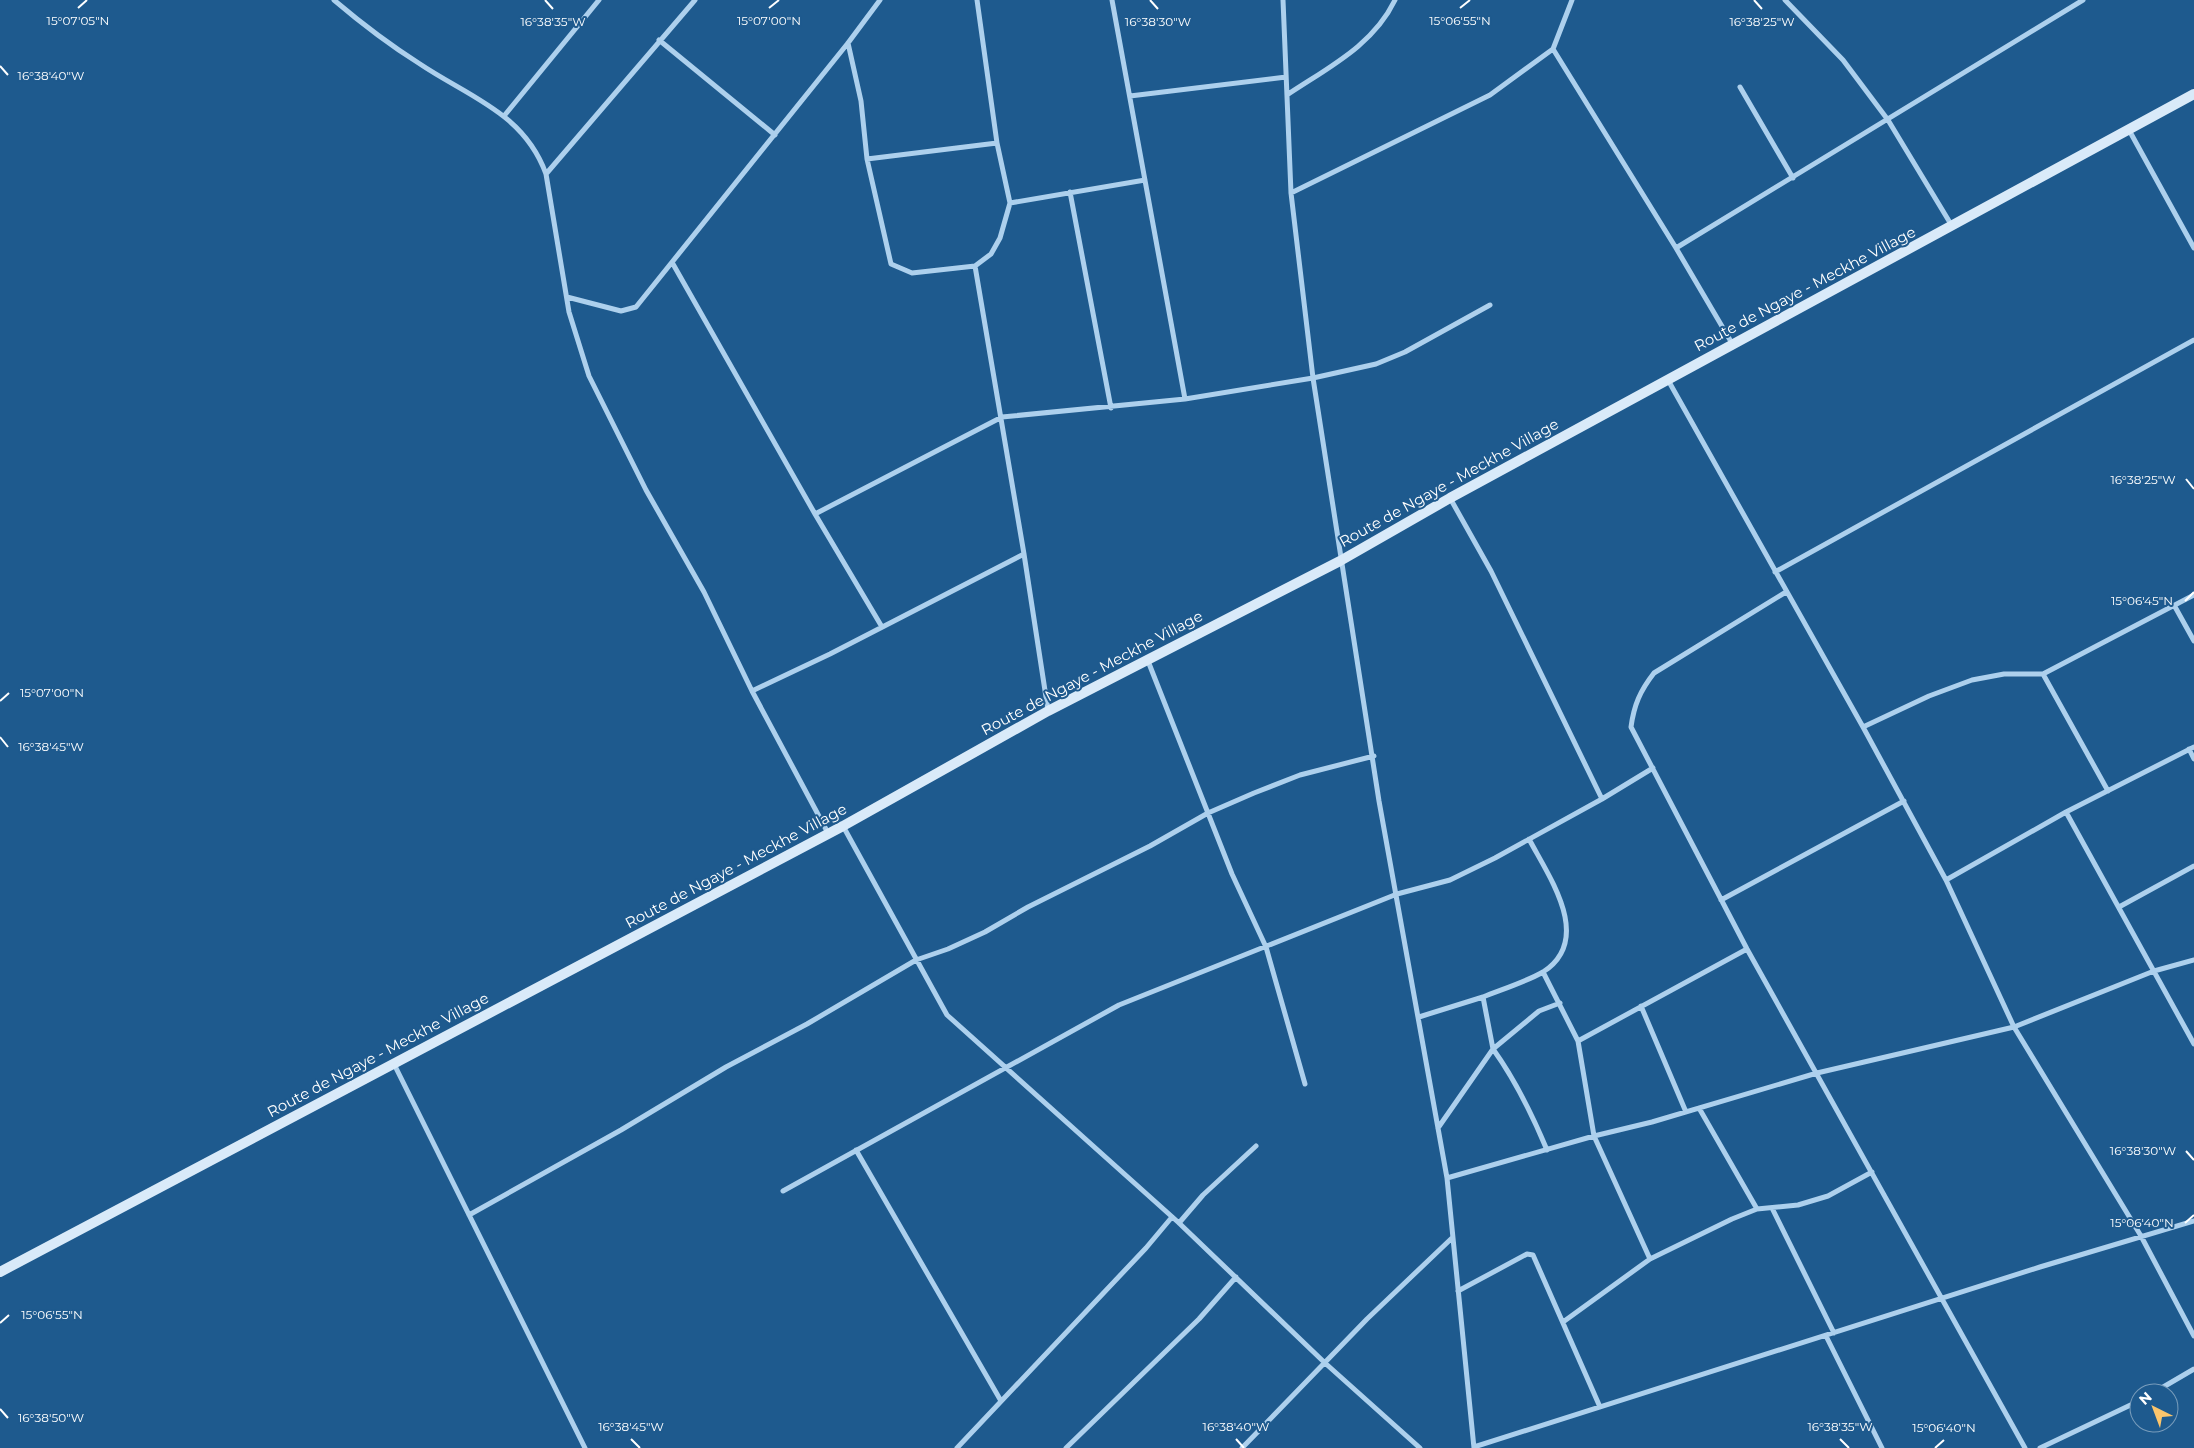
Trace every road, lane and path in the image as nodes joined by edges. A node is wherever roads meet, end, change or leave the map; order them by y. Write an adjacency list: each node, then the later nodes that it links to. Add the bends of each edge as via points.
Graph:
1 (334, 0): 22 (street, via 420,65)
2 (599, 0): 22 (street)
3 (695, 0): 14 (street)
4 (880, 0): 15 (street)
5 (977, 0): 26 (street)
6 (1112, 0): 21 (street)
7 (1283, 0): 17 (street)
8 (1395, 0): 20 (street, via 1373,34 1356,50)
9 (1572, 0): 16 (street)
10 (1785, 0): 13 (street)
11 (1796, 0): 13 (street)
12 (2083, 0): 23 (street)
13 (1792, 8): 23 (street, via 1843,60)
14 (658, 40): 25 (street); 28 (street)
15 (848, 43): 25 (street); 27 (street)
16 (1554, 49): 32 (street, via 1490,95); 35 (street)
17 (1286, 77): 20 (street); 21 (street)
18 (1740, 87): 29 (street)
19 (2194, 94): 24 (main road, Route de Ngaye - Meckhe Village)
20 (1287, 95): 32 (street)
21 (1130, 96): 30 (street)
22 (504, 116): 28 (street, via 535,148)
23 (1888, 120): 29 (street); 34 (street)
24 (2129, 130): 34 (main road, Route de Ngaye - Meckhe Village); 36 (street)
25 (775, 135): 37 (street)
26 (997, 143): 27 (street); 33 (street)
27 (867, 159): 38 (street, via 891,264 912,273)
28 (546, 174): 39 (street)
29 (1793, 178): 35 (street)
30 (1146, 180): 31 (street); 45 (street)
31 (1070, 192): 33 (street); 46 (street)
32 (1291, 194): 43 (street)
33 (1010, 203): 38 (street, via 992,254)
34 (1952, 227): 42 (main road, Route de Ngaye - Meckhe Village)
35 (1676, 248): 42 (street)
36 (2194, 248)
37 (673, 264): 39 (street, via 636,307 621,311); 49 (street)
38 (975, 266): 47 (street)
39 (567, 297): 60 (street, via 589,376 646,490 704,592)
40 (1490, 305): 43 (street, via 1405,352 1376,364)
41 (2194, 340): 52 (street)
42 (1733, 345): 44 (main road, Route de Ngaye - Meckhe Village)
43 (1313, 378): 45 (street); 51 (street)
44 (1668, 380): 48 (main road, Route de Ngaye - Meckhe Village); 52 (street)
45 (1185, 399): 46 (street)
46 (1111, 408): 47 (street)
47 (1002, 417): 49 (street); 50 (street)
48 (1450, 498): 51 (main road, Route de Ngaye - Meckhe Village); 68 (street, via 1491,572)
49 (815, 514): 56 (street)
50 (1024, 554): 56 (street); 61 (street)
51 (1340, 561): 58 (main road, Route de Ngaye - Meckhe Village); 64 (street)
52 (1775, 572): 53 (street)
53 (1786, 592): 62 (street); 66 (street, via 1654,673 1641,689 1633,708 1631,727)
54 (2194, 595): 55 (street)
55 (2174, 605): 57 (street); 59 (street)
56 (882, 627): 60 (street)
57 (2194, 641)
58 (1148, 661): 61 (main road, Route de Ngaye - Meckhe Village); 71 (street)
59 (2043, 674): 62 (street, via 2004,674 1972,680); 67 (street)
60 (752, 691): 73 (street)
61 (1048, 711): 72 (main road, Route de Ngaye - Meckhe Village)
62 (1863, 727): 69 (street)
63 (2191, 748): 65 (street); 67 (street)
64 (1374, 756): 71 (street, via 1300,775); 77 (street)
65 (2194, 759)
66 (1652, 768): 68 (street); 78 (street)
67 (2108, 791): 70 (street)
68 (1602, 799): 74 (street)
69 (1904, 801): 76 (street); 78 (street)
70 (2066, 812): 76 (street); 79 (street)
71 (1208, 813): 80 (street); 82 (street, via 985,932)
72 (843, 826): 73 (main road, Route de Ngaye - Meckhe Village); 82 (street)
73 (828, 833): 94 (main road, Route de Ngaye - Meckhe Village)
74 (1529, 839): 77 (street, via 1450,880); 85 (street, via 1566,916 1567,937 1562,953)
75 (2194, 866): 79 (street)
76 (1946, 880): 90 (street)
77 (1397, 894): 80 (street); 89 (street)
78 (1721, 900): 81 (street)
79 (2119, 907): 84 (street)
80 (1266, 947): 95 (street, via 1119,1005); 97 (street)
81 (1747, 949): 88 (street); 96 (street)
82 (916, 960): 95 (street, via 947,1015); 110 (street)
83 (2194, 960): 84 (street)
84 (2154, 971): 90 (street); 92 (street)
85 (1543, 972): 86 (street); 87 (street)
86 (1483, 997): 89 (street); 93 (street)
87 (1560, 1003): 91 (street); 93 (street, via 1540,1011)
88 (1641, 1006): 91 (street); 99 (street)
89 (1419, 1017): 100 (street)
90 (2014, 1027): 96 (street); 114 (street)
91 (1578, 1041): 101 (street)
92 (2194, 1044)
93 (1493, 1049): 100 (street); 104 (street, via 1528,1106)
94 (394, 1064): 110 (street); 117 (main road, Route de Ngaye - Meckhe Village)
95 (1005, 1067): 103 (street); 111 (street)
96 (1817, 1073): 98 (street); 105 (street)
97 (1306, 1084)
98 (1699, 1108): 99 (street); 109 (street)
99 (1686, 1112): 101 (street)
100 (1438, 1128): 106 (street)
101 (1594, 1136): 104 (street); 116 (street)
102 (1256, 1146): 113 (street, via 1203,1195)
103 (856, 1150): 107 (street); 128 (street)
104 (1547, 1150): 106 (street)
105 (1872, 1172): 108 (street, via 1828,1196 1798,1205); 120 (street)
106 (1447, 1178): 115 (street)
107 (784, 1191)
108 (1772, 1208): 109 (street); 122 (street)
109 (1757, 1209): 116 (street)
110 (469, 1215): 132 (street)
111 (1172, 1216): 113 (street); 128 (street, via 1146,1248)
112 (2194, 1221): 114 (street)
113 (1179, 1223): 118 (street)
114 (2141, 1236): 120 (street); 124 (street)
115 (1452, 1238): 119 (street); 125 (street)
116 (1650, 1259): 121 (street)
117 (0, 1272)
118 (1236, 1277): 125 (street); 134 (street, via 1199,1320)
119 (1458, 1291): 121 (street, via 1527,1254 1534,1255); 131 (street)
120 (1943, 1299): 122 (street); 138 (street)
121 (1563, 1322): 130 (street)
122 (1834, 1333): 123 (street)
123 (1826, 1336): 130 (street); 137 (street)
124 (2194, 1336)
125 (1325, 1363): 135 (street); 136 (street)
126 (2194, 1369): 127 (street)
127 (2170, 1383)
128 (1001, 1401): 133 (street)
129 (2129, 1406): 139 (street)
130 (1600, 1407): 131 (street)
131 (1474, 1447)
132 (585, 1448)
133 (957, 1448)
134 (1066, 1448)
135 (1242, 1448)
136 (1420, 1448)
137 (1882, 1448)
138 (2025, 1448)
139 (2040, 1448)

